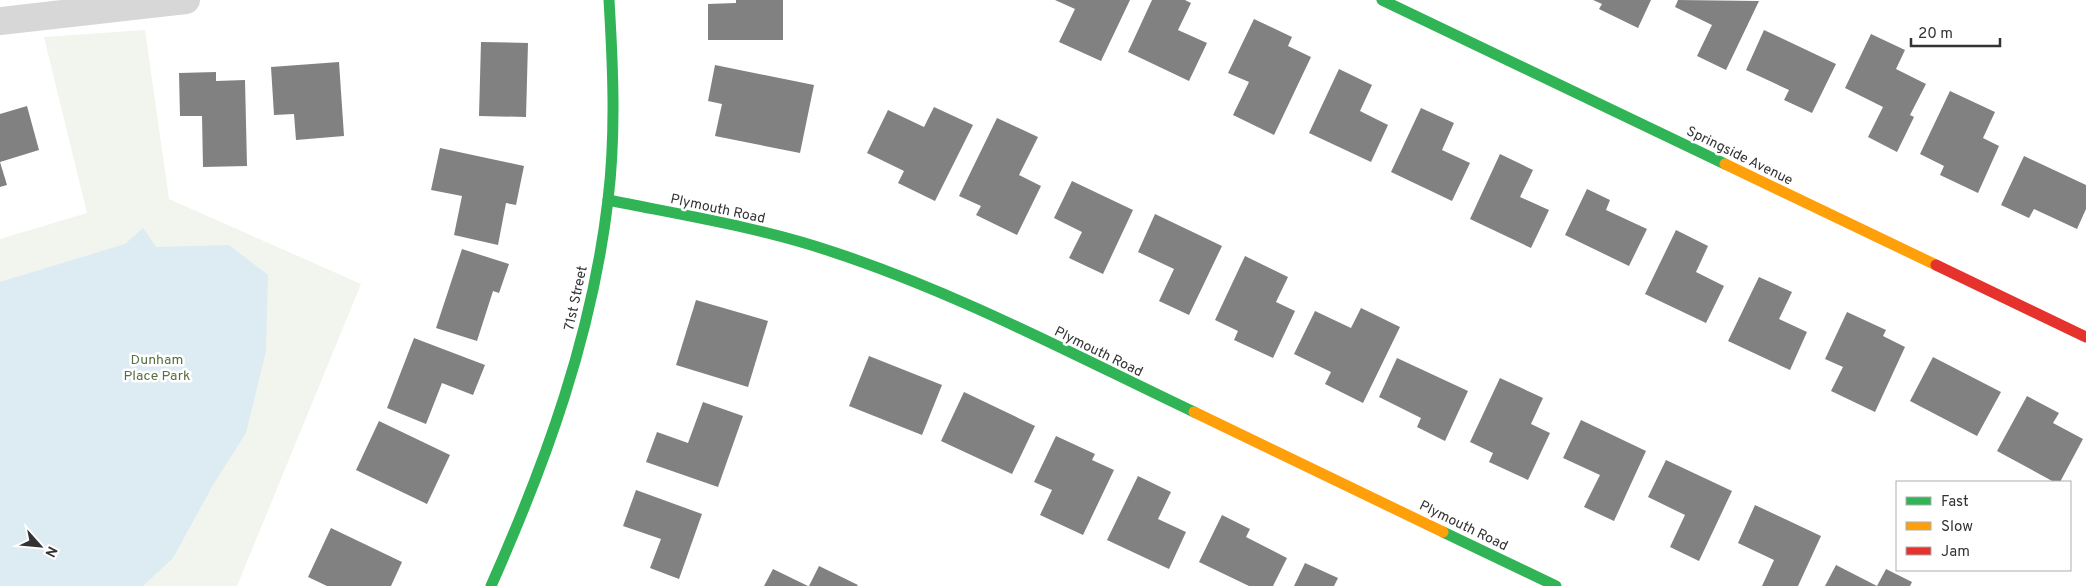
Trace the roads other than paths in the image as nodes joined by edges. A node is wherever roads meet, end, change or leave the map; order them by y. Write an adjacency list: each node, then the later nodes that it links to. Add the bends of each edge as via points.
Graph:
1 (186, 0): 4 (street)
2 (609, 0): 5 (street, 71st Street, via 614,78)
3 (1382, 0): 6 (street, Springside Avenue)
4 (0, 21)
5 (608, 200): 7 (street, 71st Street, via 588,315 570,387 524,514); 8 (street, Plymouth Road, via 749,229 813,246 954,298)
6 (2086, 338)
7 (491, 586)
8 (1556, 586)

